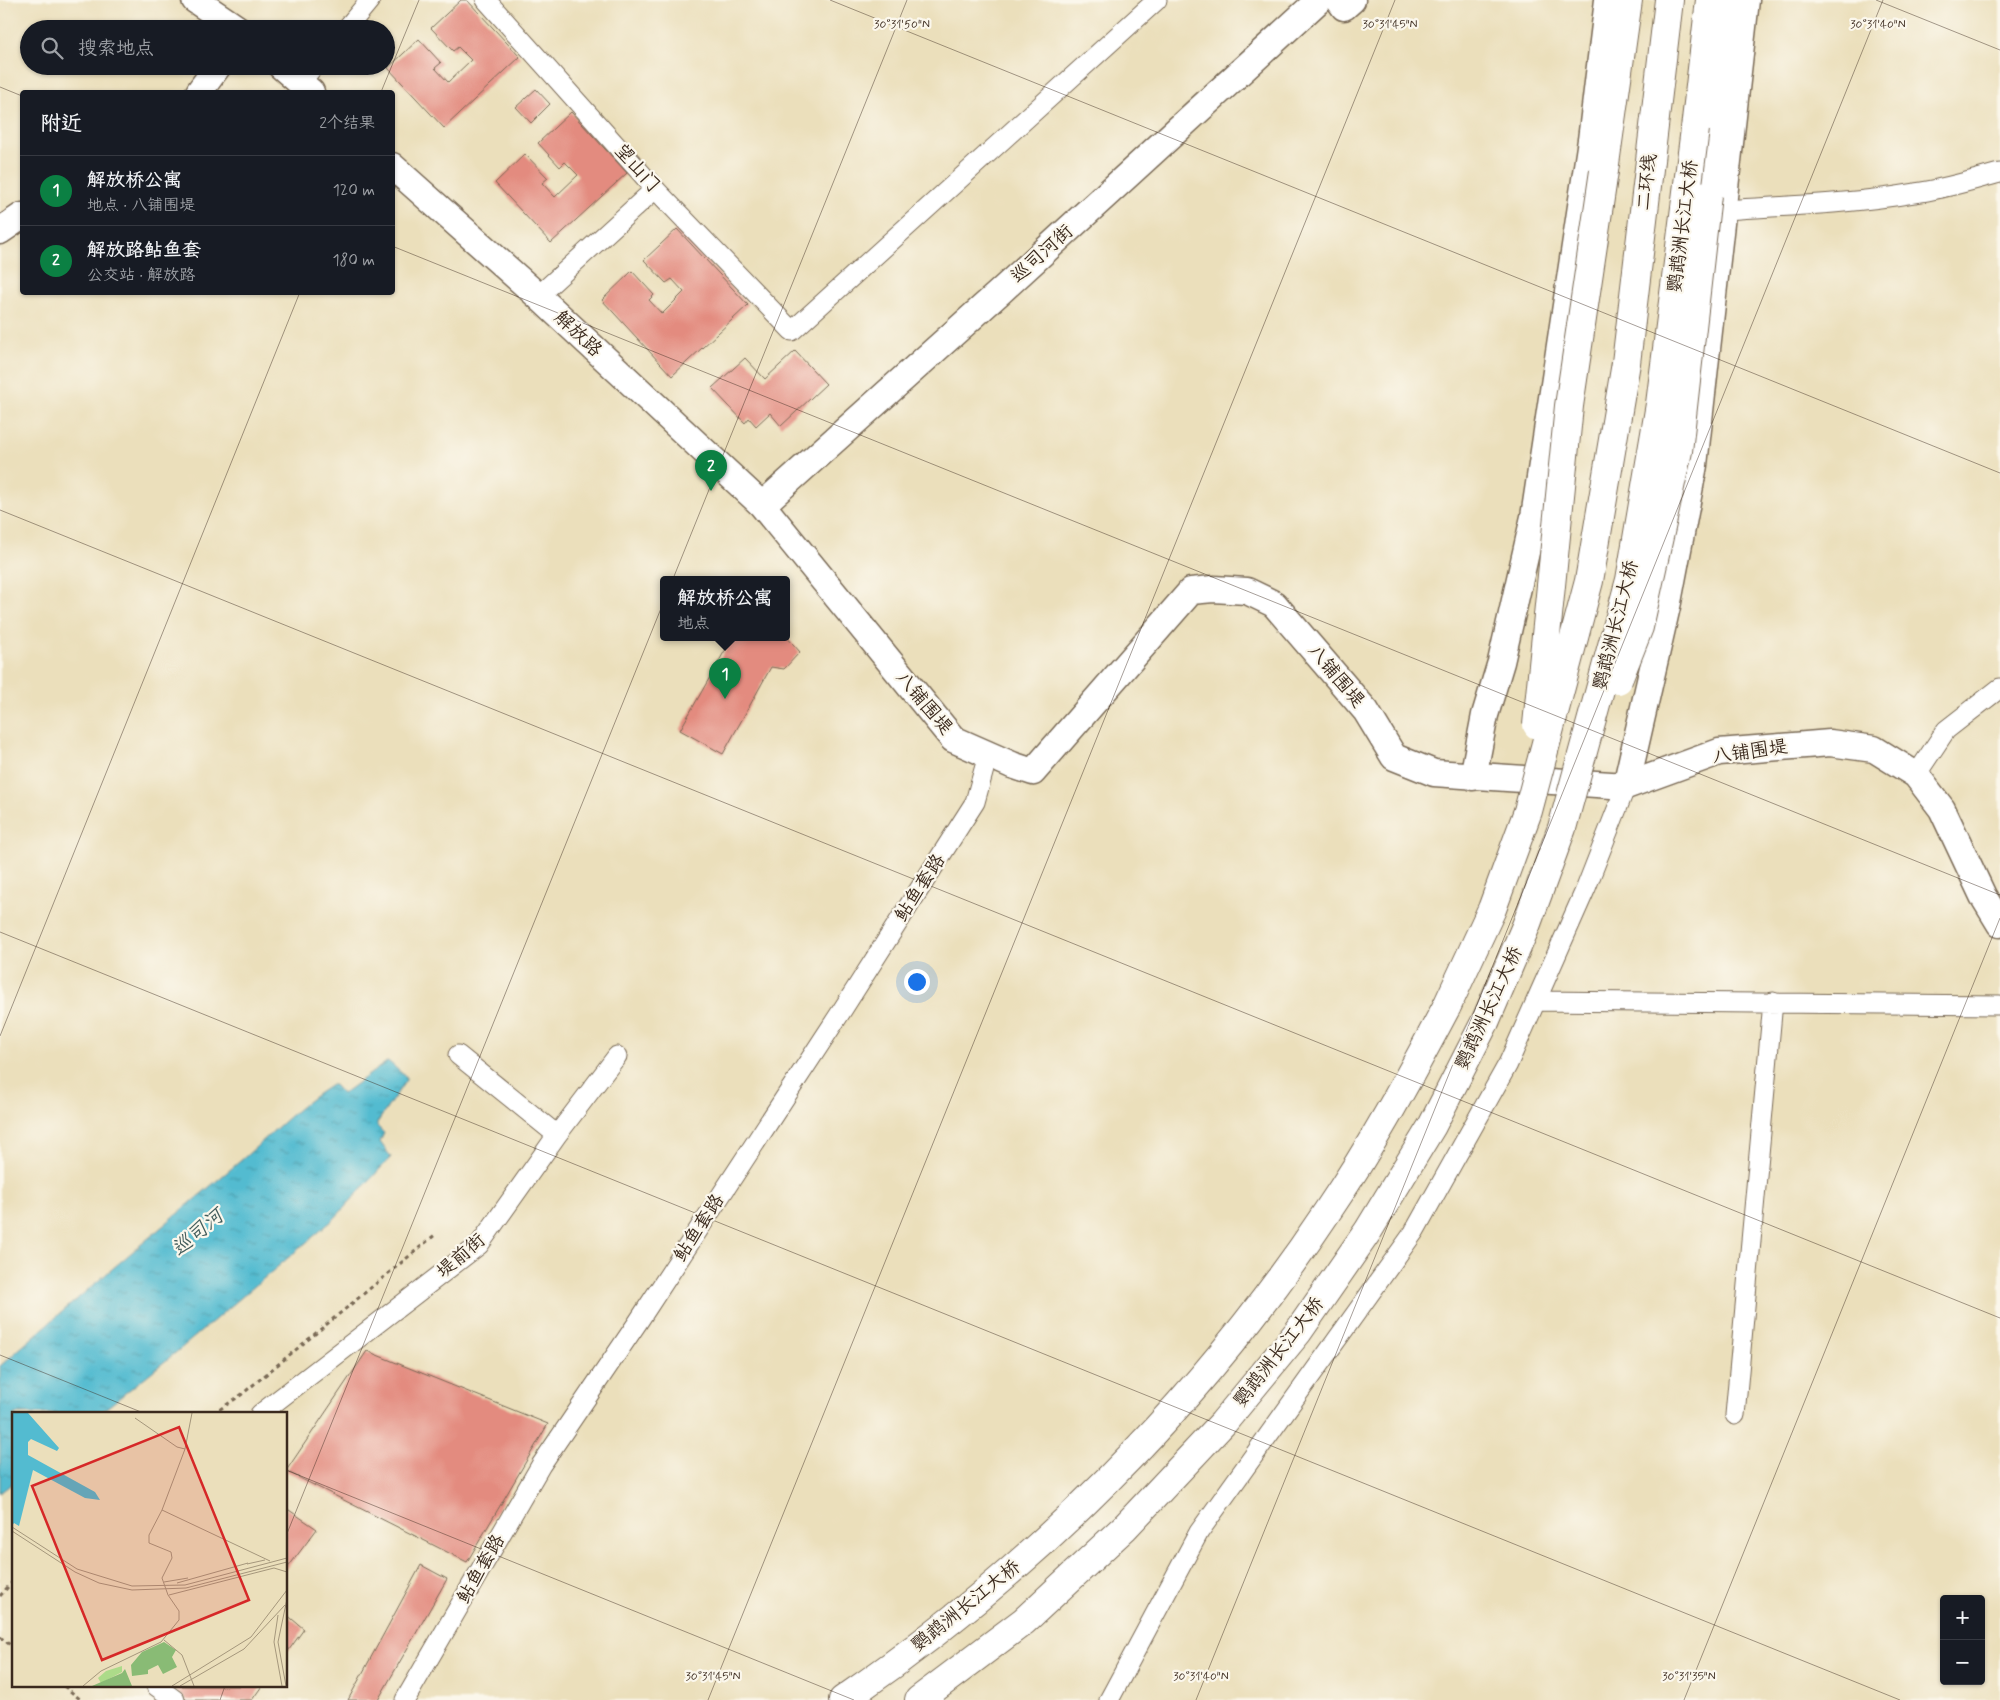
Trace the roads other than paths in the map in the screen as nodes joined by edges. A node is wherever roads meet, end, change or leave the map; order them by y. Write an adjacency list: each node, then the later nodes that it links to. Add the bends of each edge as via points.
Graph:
1 (195, 0): 14 (street)
2 (370, 0): 15 (street)
3 (486, 0): 20 (street, 望山门)
4 (1157, 0): 20 (street, 望山门, via 792,332)
5 (1319, 0): 26 (street, 巡司河街)
6 (1339, 0): 7 (street, via 1344,7)
7 (1352, 0)
8 (1608, 0): 30 (street, via 1591,140 1534,517)
9 (1628, 0): 33 (highway, bridge, via 1569,406)
10 (1669, 0): 25 (highway, 二环线)
11 (1710, 0): 31 (highway, 鹦鹉洲长江大桥, bridge, via 1660,404 1630,580)
12 (1732, 0): 21 (highway)
13 (1746, 0): 21 (street)
14 (225, 20)
15 (353, 20)
16 (211, 75): 17 (street)
17 (200, 90)
18 (395, 169): 24 (street, 解放路)
19 (2000, 173): 21 (street, via 1915,194 1834,204)
20 (655, 188): 24 (street)
21 (1714, 202): 31 (highway, bridge, via 1678,452 1640,628); 32 (street, via 1694,466 1668,602)
22 (20, 217): 23 (street)
23 (0, 231)
24 (538, 296): 26 (street, 解放路)
25 (1626, 363): 33 (highway, 鹦鹉洲长江大桥, bridge, via 1589,582)
26 (762, 505): 28 (street, 八铺围堤, via 953,739)
27 (2000, 688): 29 (street, via 1946,730)
28 (988, 755): 30 (street, 八铺围堤, via 1033,772 1191,591 1247,591 1274,604 1366,711 1394,756 1434,773); 45 (street, 鲇鱼套路, via 975,802 839,1015 541,1465)
29 (1916, 775): 32 (street, 八铺围堤, via 1874,749 1830,743 1719,752); 34 (street, 八铺围堤, via 1942,810)
30 (1473, 777): 32 (street, 八铺围堤)
31 (1574, 786): 47 (highway, 鹦鹉洲长江大桥, bridge, via 1526,926 1485,1022 1446,1100 1368,1231 1298,1332 1223,1423 1124,1527 1024,1621)
32 (1626, 786): 35 (street)
33 (1528, 811): 46 (highway, 鹦鹉洲长江大桥, bridge, via 1492,909 1398,1100 1327,1213 1259,1307 1185,1397 1092,1495 996,1585)
34 (2000, 924)
35 (1536, 1001): 36 (street); 48 (street, via 1508,1064 1414,1232 1199,1532)
36 (1773, 1002): 37 (street); 42 (street)
37 (2000, 1005)
38 (458, 1055): 40 (street)
39 (617, 1056): 40 (street, 堤前街)
40 (557, 1135): 41 (street, 堤前街, via 479,1245)
41 (263, 1412)
42 (1735, 1415)
43 (159, 1688): 44 (street)
44 (175, 1700)
45 (405, 1700)
46 (843, 1700)
47 (919, 1700)
48 (1109, 1700)

